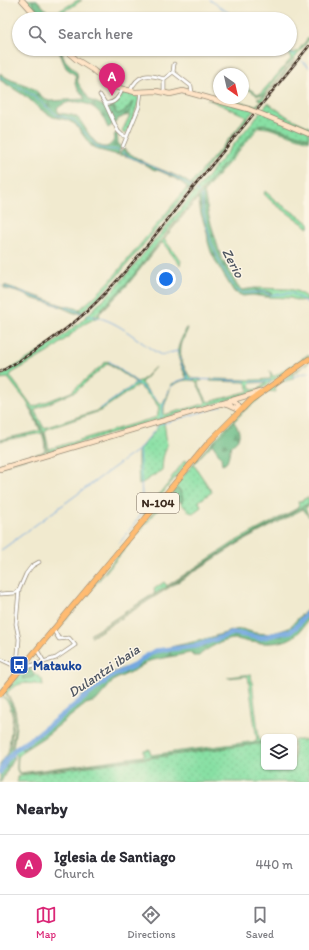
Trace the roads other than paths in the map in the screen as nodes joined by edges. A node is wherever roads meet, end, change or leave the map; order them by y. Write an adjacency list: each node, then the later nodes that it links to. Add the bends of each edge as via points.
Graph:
1 (22, 0): 2 (street)
2 (33, 12)
3 (72, 56): 7 (street, via 111,86)
4 (174, 64): 5 (street)
5 (172, 72): 6 (street); 11 (street, via 191,86)
6 (164, 79): 8 (street, via 143,75); 10 (street)
7 (122, 90): 8 (street); 13 (street, via 116,100)
8 (130, 92): 9 (street)
9 (141, 92): 10 (street); 15 (street, via 139,107)
10 (164, 92): 11 (street)
11 (192, 93): 14 (street, bridge, via 248,109)
12 (100, 95): 13 (street)
13 (105, 103): 15 (street, via 118,131)
14 (309, 134)
15 (127, 138): 16 (street)
16 (123, 146)
17 (309, 359): 18 (main road, N-104)
18 (262, 391): 19 (street); 20 (main road, N-104)
19 (230, 403): 20 (street); 21 (street); 22 (street, via 218,404)
20 (240, 410): 21 (main road, N-104)
21 (234, 416): 26 (main road, N-104, via 195,458)
22 (0, 469)
23 (39, 562): 24 (street, via 26,574)
24 (19, 590): 25 (street, via 16,593); 30 (street, via 16,624 19,638)
25 (0, 594)
26 (54, 629): 27 (main road, N-104); 29 (street, via 59,638 69,638 75,645 56,658)
27 (37, 649): 29 (street); 30 (main road, N-104)
28 (0, 659): 30 (street)
29 (44, 662): 30 (street)
30 (19, 668): 31 (main road, N-104)
31 (0, 693)

